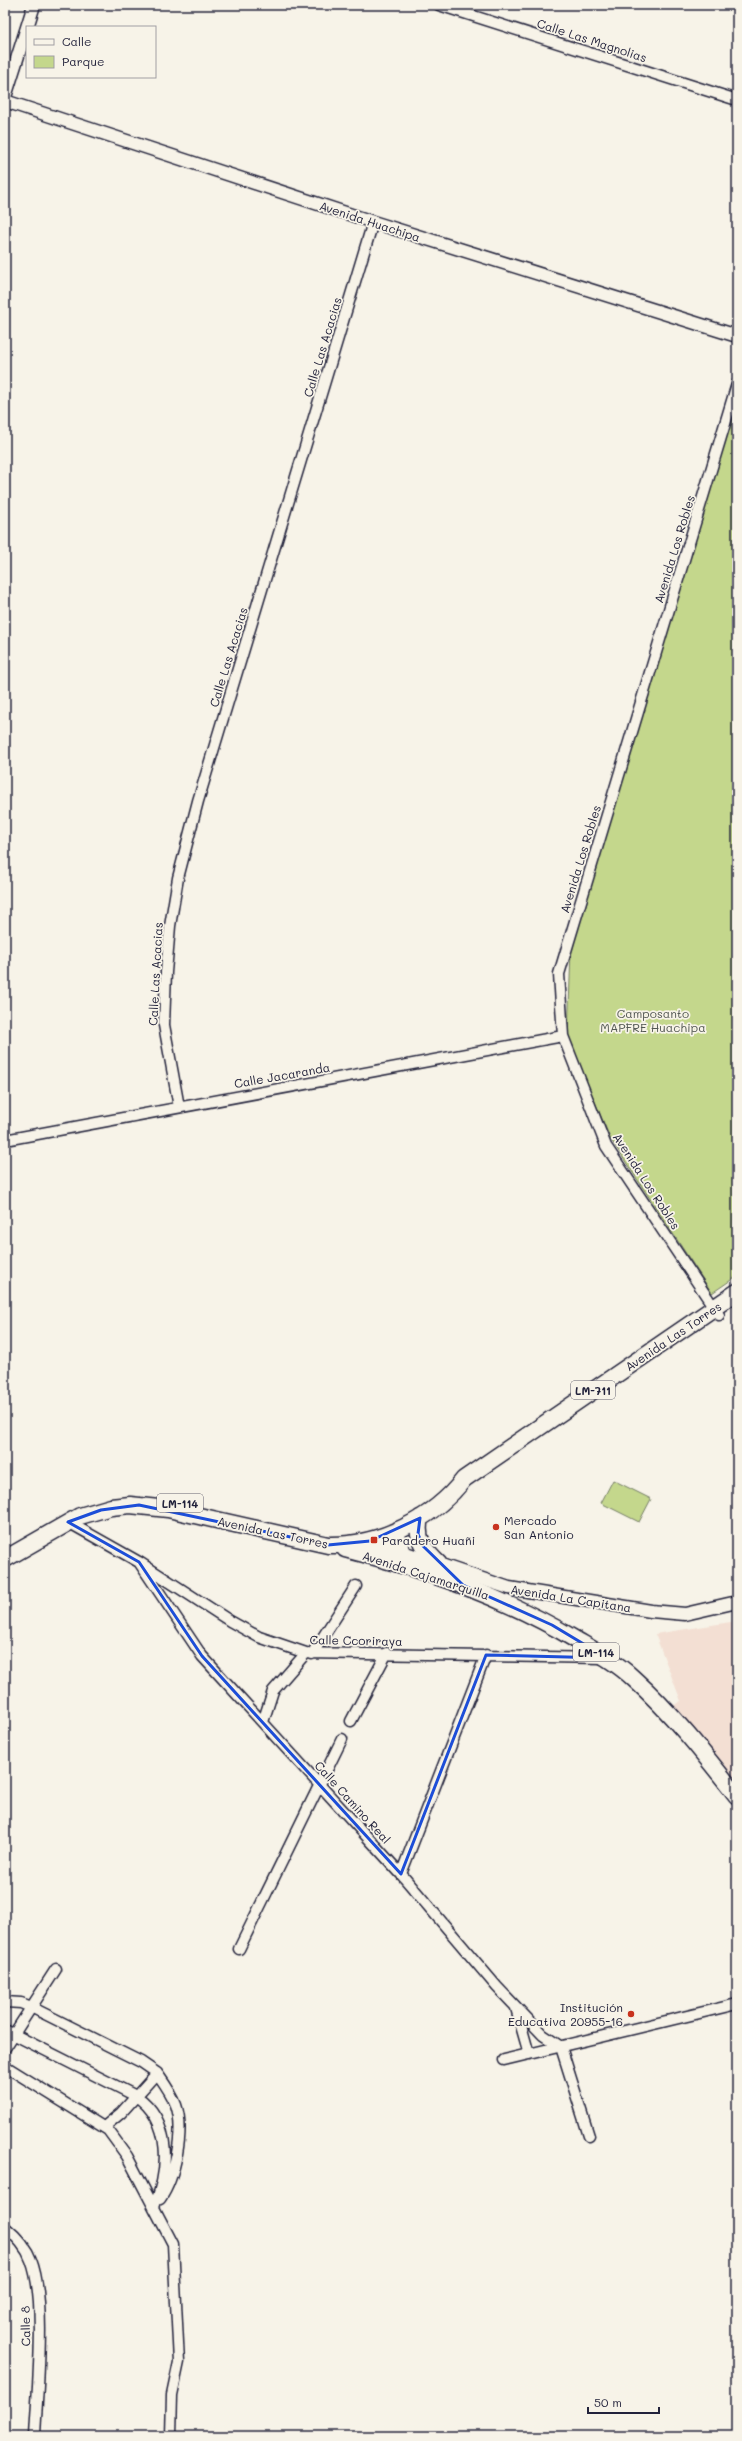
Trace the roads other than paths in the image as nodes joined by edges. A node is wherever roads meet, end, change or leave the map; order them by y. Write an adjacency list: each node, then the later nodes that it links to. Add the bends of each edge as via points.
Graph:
1 (34, 5): 3 (street)
2 (439, 5): 6 (street, Calle Las Magnolias)
3 (27, 26)
4 (26, 30): 5 (street)
5 (5, 97)
6 (737, 100)
7 (5, 101): 8 (street, Avenida Huachipa)
8 (373, 222): 9 (street, Avenida Huachipa); 12 (street, Calle Las Acacias, via 194,814 178,878 170,926 164,1025)
9 (737, 336)
10 (737, 384): 11 (street, Avenida Los Robles, via 559,974)
11 (563, 1036): 12 (street, Calle Jacaranda); 16 (street, Avenida Los Robles, via 606,1146)
12 (179, 1107): 13 (street, Calle Jacaranda)
13 (5, 1140)
14 (737, 1292): 16 (main road, Avenida Las Torres / LM-711)
15 (737, 1303): 16 (main road, Avenida Las Torres / LM-711)
16 (717, 1311): 17 (main road, Avenida Las Torres / LM-711, via 469,1486 453,1492)
17 (420, 1518): 19 (main road, Avenida Las Torres / LM-711); 26 (main road, via 420,1540)
18 (68, 1522): 21 (main road, Avenida Las Torres / LM-114, via 90,1512 111,1507 147,1506); 24 (main road, Avenida Las Torres / LM-114); 25 (street, Calle Ccoriraya)
19 (396, 1531): 20 (main road, Avenida Las Torres / LM-711); 23 (main road)
20 (363, 1543): 21 (main road, Avenida Las Torres / LM-114); 22 (main road, Avenida Las Torres / LM-114, via 176,1502 140,1497 105,1500 75,1509); 23 (street, Avenida La Capitana)
21 (328, 1545): 27 (main road, Avenida Cajamarquilla / LM-114)
22 (5, 1546)
23 (401, 1551): 26 (street, Avenida La Capitana); 27 (main road)
24 (5, 1559)
25 (139, 1562): 31 (street, Calle Ccoriraya, via 259,1637); 35 (street, Calle Camino Real, via 202,1656)
26 (439, 1564): 29 (street, Avenida La Capitana, via 509,1588 651,1611 685,1614)
27 (412, 1568): 33 (main road, Avenida Cajamarquilla / LM-114, via 486,1593 552,1625)
28 (356, 1586): 31 (street)
29 (737, 1602)
30 (387, 1653): 31 (street, Calle Ccoriraya); 32 (street, Calle Ccoriraya); 34 (street)
31 (309, 1654): 35 (street, via 273,1691)
32 (486, 1655): 33 (street, Calle Ccoriraya); 39 (street)
33 (607, 1658): 38 (main road, Avenida Cajamarquilla / LM-114, via 633,1677 700,1748)
34 (351, 1721)
35 (263, 1722): 37 (street, Calle Camino Real)
36 (342, 1739): 37 (street)
37 (319, 1784): 39 (street, Calle Camino Real); 40 (street)
38 (737, 1796)
39 (401, 1874): 44 (street, Calle Camino Real)
40 (239, 1949)
41 (56, 1969): 45 (street)
42 (5, 2002): 45 (street, via 21,2003)
43 (737, 2004): 47 (street)
44 (515, 2006): 47 (street, Calle Camino Real, via 543,2035); 49 (street)
45 (31, 2007): 46 (street); 52 (street, via 141,2062)
46 (9, 2032): 48 (street); 53 (street)
47 (561, 2047): 49 (street); 55 (street)
48 (5, 2048)
49 (529, 2054): 50 (street)
50 (504, 2060)
51 (5, 2066): 54 (street)
52 (157, 2073): 53 (street); 56 (street, via 176,2105 179,2136 169,2185)
53 (136, 2096): 54 (street); 56 (street, via 156,2118 166,2145 164,2170)
54 (104, 2127): 56 (street, via 127,2156)
55 (589, 2136)
56 (154, 2207): 59 (street, via 173,2244 177,2283 179,2362 172,2395)
57 (5, 2227): 58 (street, Calle 8, via 25,2247 35,2271 39,2316)
58 (35, 2436)
59 (171, 2436)

